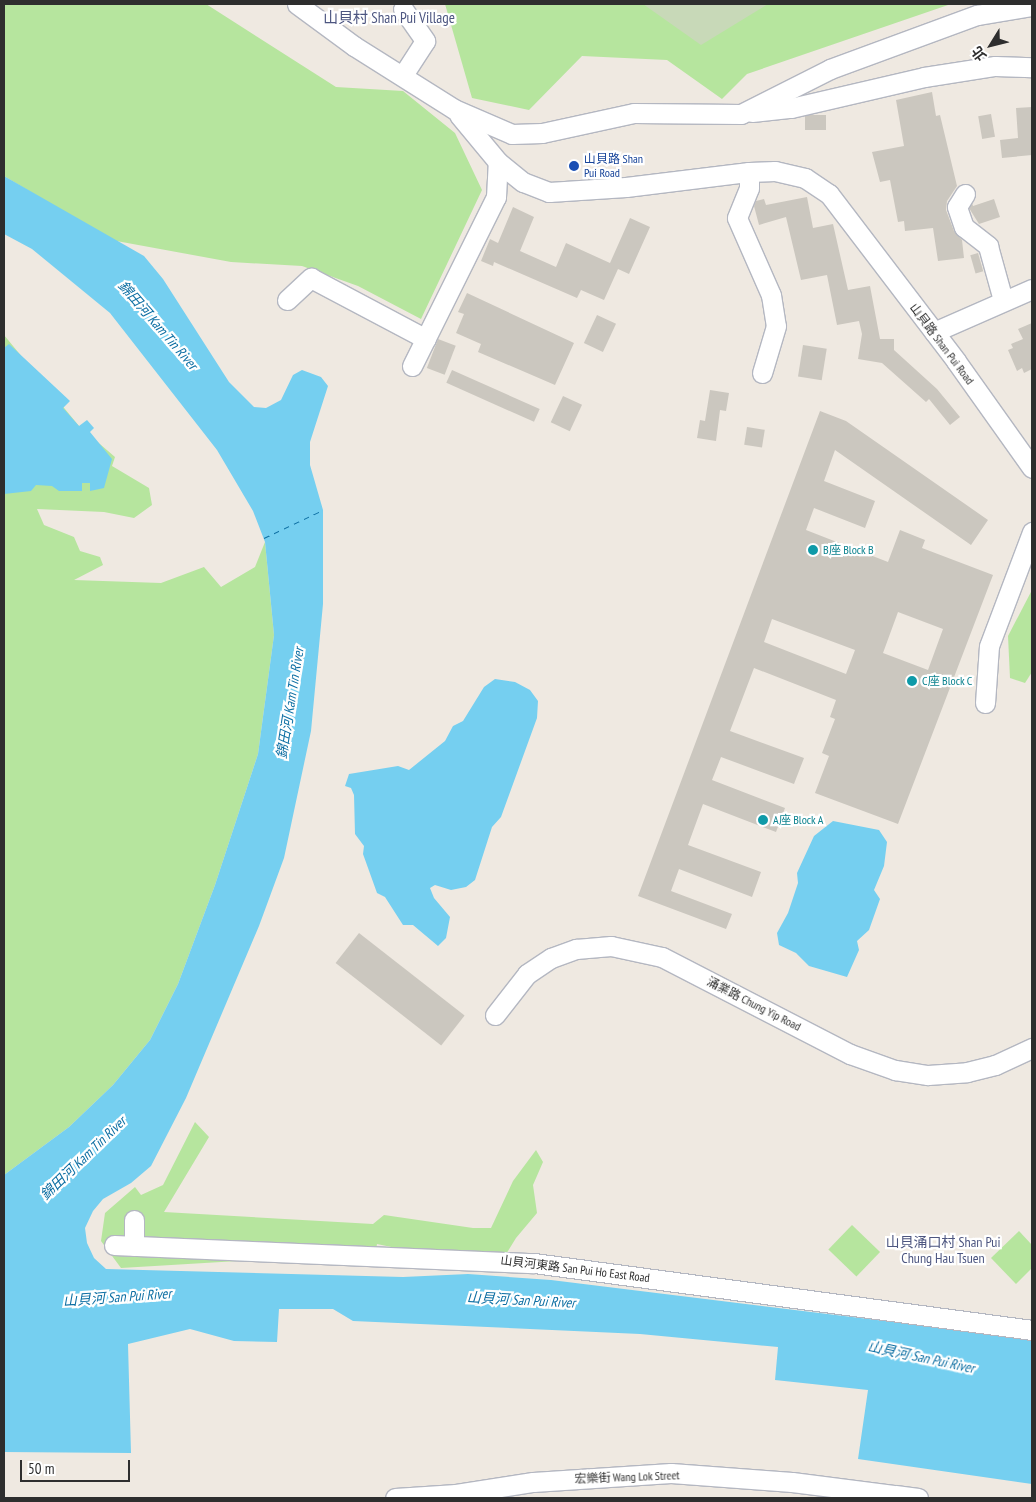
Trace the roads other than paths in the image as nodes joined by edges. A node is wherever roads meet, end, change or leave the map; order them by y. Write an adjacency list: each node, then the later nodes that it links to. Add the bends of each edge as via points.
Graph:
1 (297, 4): 5 (street, via 354,46)
2 (1032, 6): 7 (street, via 977,15 839,65)
3 (403, 9): 5 (street, via 425,42)
4 (1032, 67): 7 (street, via 995,66 924,77 791,108)
5 (403, 75): 6 (street)
6 (454, 109): 7 (street, via 512,134 542,133 634,113); 8 (street, 山貝路 Shan Pui Road)
7 (741, 114)
8 (498, 162): 9 (street, 山貝路 Shan Pui Road, via 523,182 549,192 626,188); 15 (street, via 496,197)
9 (748, 172): 14 (street, 山貝路 Shan Pui Road, via 775,171 805,178 829,194); 17 (street, via 749,188 737,218 771,295 776,326)
10 (965, 194): 13 (street, via 957,207 964,227 988,246)
11 (1032, 288): 13 (street)
12 (287, 300): 15 (street, via 311,278)
13 (1003, 300): 14 (street)
14 (934, 332): 18 (street, 山貝路 Shan Pui Road)
15 (426, 338): 16 (street)
16 (412, 366)
17 (762, 373)
18 (1032, 468)
19 (1030, 544): 20 (street, via 989,646)
20 (985, 703)
21 (494, 1015): 22 (street, 涌業路 Chung Yip Road, via 527,974 551,958 576,949 610,946 662,957 850,1054 895,1070 928,1075 967,1072 995,1065)
22 (1032, 1048)
23 (134, 1220): 25 (street)
24 (114, 1245): 25 (street, 山貝河東路 San Pui Ho East Road)
25 (134, 1246): 26 (street, 山貝河東路 San Pui Ho East Road, via 534,1263)
26 (1032, 1330)
27 (477, 1494): 28 (street, 宏樂街 Wang Lok Street); 29 (street, 宏樂街 Wang Lok Street, via 533,1482 672,1473 792,1482)
28 (395, 1498)
29 (918, 1498)

